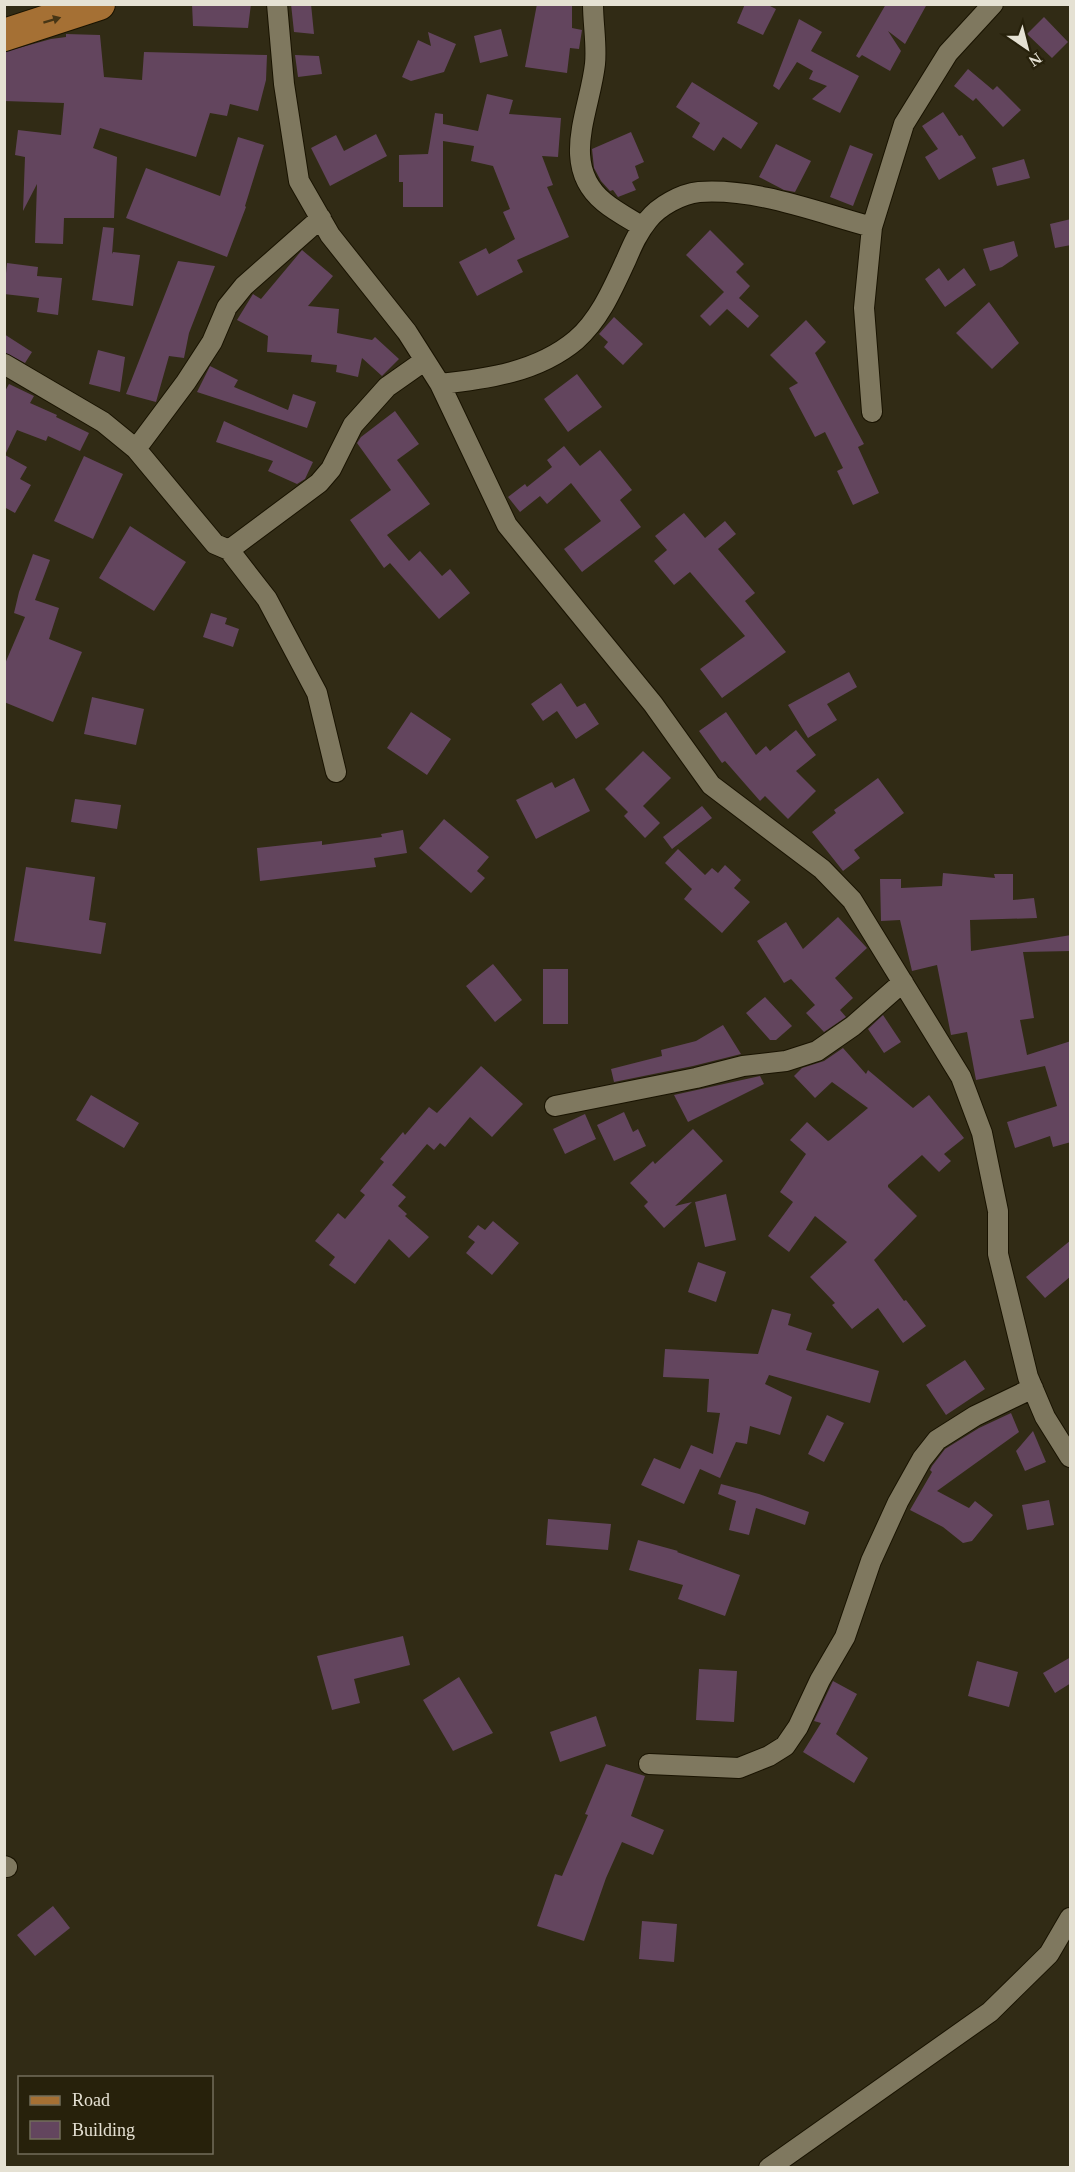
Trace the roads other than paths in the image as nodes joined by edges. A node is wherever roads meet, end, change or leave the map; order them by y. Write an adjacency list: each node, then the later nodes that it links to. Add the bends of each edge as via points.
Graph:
1 (33, 4): 6 (main road)
2 (99, 4): 7 (main road, one-way to 2)
3 (277, 4): 8 (street, via 284,84 300,181)
4 (592, 4): 9 (street, via 595,63 579,145 580,165 589,185 604,202)
5 (993, 4): 10 (street, via 948,53 904,124)
6 (4, 14)
7 (4, 34)
8 (321, 218): 11 (street, via 330,235 407,332); 15 (street, via 244,286 227,307 212,342)
9 (643, 227): 10 (street, via 670,201 697,192 748,194); 13 (street, via 599,314 576,340 551,357 511,374)
10 (872, 227): 14 (street, via 864,308)
11 (424, 361): 13 (street); 16 (street, via 387,387 353,425 331,469 319,483)
12 (4, 364): 15 (street, via 103,422)
13 (440, 384): 18 (street, via 507,525 653,704 711,785 822,869 852,900)
14 (872, 412)
15 (136, 449): 16 (street, via 215,544)
16 (229, 550): 17 (street, via 267,599 317,693)
17 (336, 772)
18 (903, 982): 19 (street, via 853,1026 817,1051 786,1061 743,1066); 20 (street, via 961,1077 982,1133 998,1211 998,1254)
19 (555, 1106)
20 (1033, 1388): 21 (street, via 1045,1417); 22 (street, via 975,1416 937,1440 921,1459 871,1561 845,1637 786,1746 738,1768)
21 (1071, 1457)
22 (649, 1764)
23 (1071, 1918): 24 (street, via 1049,1954 990,2012)
24 (769, 2168)

